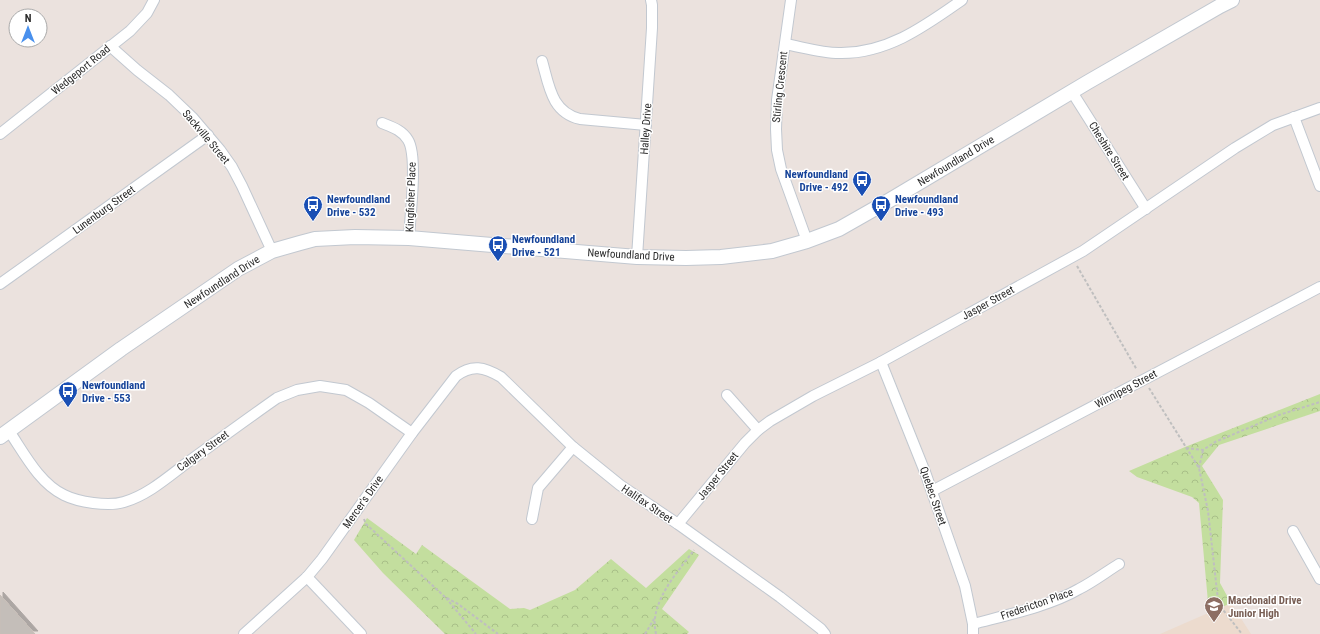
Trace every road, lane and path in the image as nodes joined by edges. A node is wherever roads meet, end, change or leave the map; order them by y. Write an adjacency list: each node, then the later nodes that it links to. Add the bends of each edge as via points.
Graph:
1 (154, 0): 7 (street, Wedgeport Road, via 147,13 135,26)
2 (651, 0): 13 (street, Halley Drive, via 652,28)
3 (791, 0): 6 (street, Stirling Crescent)
4 (962, 0): 6 (street, via 920,29 874,48 829,53)
5 (1232, 0): 9 (street, Newfoundland Drive)
6 (785, 44): 19 (street, Stirling Crescent, via 777,100 777,150 781,169)
7 (110, 46): 14 (street, Wedgeport Road); 15 (street, Sackville Street, via 169,95)
8 (542, 61): 13 (street, via 554,100 565,113 580,119)
9 (1072, 92): 17 (street, Cheshire Street); 19 (street, Newfoundland Drive, via 839,229)
10 (1320, 108): 11 (street, Jasper Street)
11 (1294, 117): 16 (street); 17 (street, Jasper Street, via 1273,125 1235,148)
12 (382, 123): 18 (street, Kingfisher Place, via 396,128 410,146 413,167)
13 (646, 125): 21 (street, Halley Drive)
14 (0, 134)
15 (208, 135): 20 (street, Sackville Street, via 232,168); 23 (street, Lunenburg Street)
16 (1320, 186)
17 (1146, 209): 25 (street, Jasper Street, via 1083,251)
18 (409, 238): 20 (street, Newfoundland Drive, via 331,238); 21 (street, Newfoundland Drive)
19 (807, 241): 21 (street, Newfoundland Drive, via 772,251 721,257)
20 (272, 251): 33 (street, Newfoundland Drive, via 238,269 121,349)
21 (638, 257)
22 (1077, 266): 27 (path)
23 (0, 284)
24 (1320, 287): 38 (street, Winnipeg Street)
25 (881, 362): 31 (street, Jasper Street, via 813,396); 38 (street, Quebec Street)
26 (476, 368): 32 (street, Mercer's Drive, via 464,370 456,376); 34 (street, Halifax Street, via 489,370 501,377)
27 (1137, 370)
28 (1149, 388): 35 (path)
29 (727, 395): 31 (street)
30 (1320, 402): 36 (path, via 1279,415 1214,442)
31 (758, 430): 43 (street, Jasper Street)
32 (412, 433): 33 (street, Calgary Street, via 346,390 320,386 297,390 277,398 148,491 123,503 99,504 79,501 64,495 48,483); 47 (street, Mercer's Drive)
33 (5, 434)
34 (573, 447): 39 (street, via 538,488); 43 (street, Halifax Street, via 620,485)
35 (1186, 448): 36 (path); 37 (path)
36 (1203, 450): 37 (path)
37 (1199, 468): 59 (path, via 1208,511 1218,600)
38 (932, 491): 51 (street, Quebec Street, via 965,586)
39 (532, 519)
40 (364, 520): 42 (path)
41 (362, 523): 42 (path)
42 (366, 524): 49 (path)
43 (678, 524): 58 (street, Halifax Street, via 780,597)
44 (1293, 531): 48 (street)
45 (694, 550): 50 (path, via 672,578 658,605)
46 (1119, 564): 51 (street, Fredericton Place, via 1078,590)
47 (307, 577): 52 (street, Mercer's Drive); 53 (street)
48 (1320, 579)
49 (445, 597): 54 (path); 55 (path)
50 (655, 618): 56 (path); 57 (path)
51 (973, 629)
52 (244, 634)
53 (361, 634)
54 (476, 634)
55 (498, 634)
56 (645, 634)
57 (656, 634)
58 (825, 634)
59 (1242, 634)

